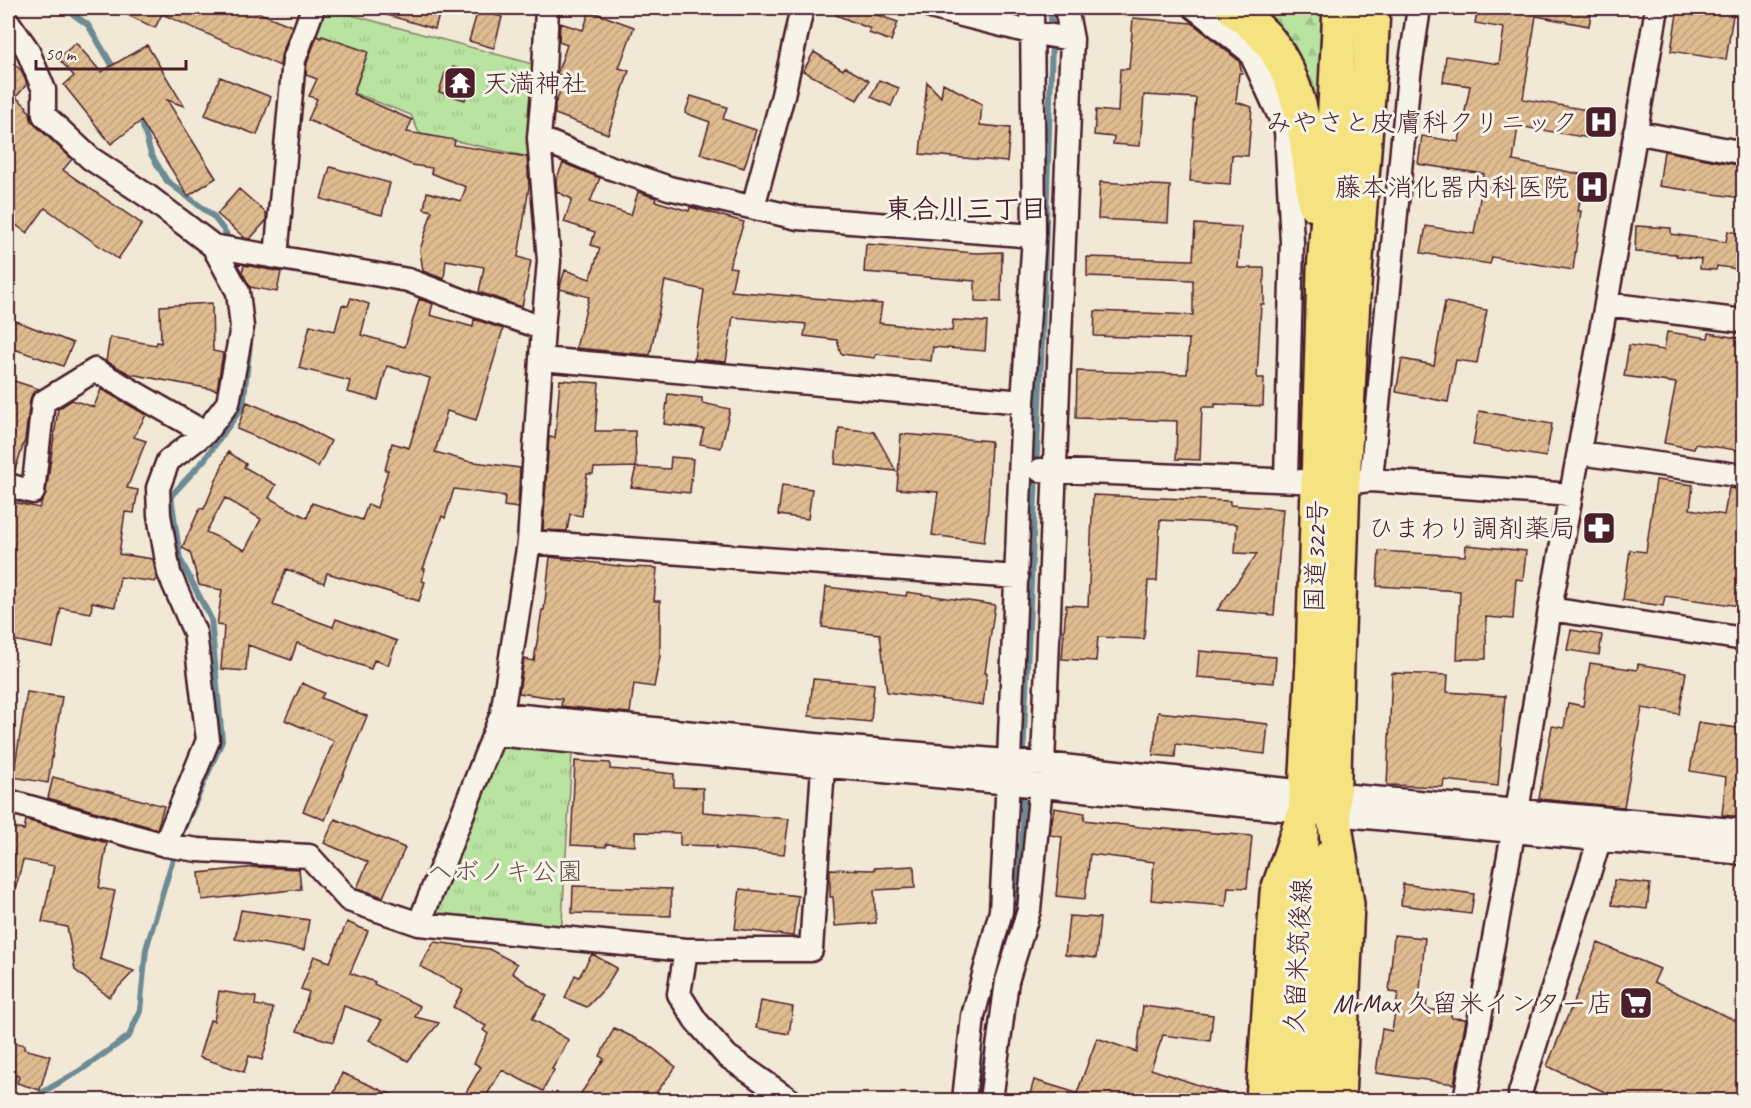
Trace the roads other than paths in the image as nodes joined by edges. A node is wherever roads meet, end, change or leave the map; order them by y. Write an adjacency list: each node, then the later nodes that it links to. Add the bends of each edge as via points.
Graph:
1 (313, 8): 24 (street, via 294,60)
2 (547, 8): 19 (street)
3 (802, 8): 21 (street)
4 (934, 8): 15 (street)
5 (1032, 8): 15 (street)
6 (1066, 8): 16 (street)
7 (1195, 8): 36 (street, via 1250,52 1286,130 1293,242)
8 (1233, 8): 25 (highway, via 1269,41 1289,74 1303,111)
9 (1340, 8): 25 (highway, 国道322号)
10 (1372, 8): 17 (highway, 国道322号)
11 (1389, 8): 17 (highway)
12 (1419, 8): 37 (street)
13 (1657, 8): 18 (street)
14 (8, 22): 23 (street, via 27,49 44,90 45,115 90,158)
15 (1034, 33): 16 (street); 22 (street)
16 (1072, 39): 34 (street)
17 (1370, 70): 37 (highway, 国道322号, via 1353,299)
18 (1635, 132): 20 (street); 26 (street)
19 (539, 138): 21 (street, via 600,165 669,188); 28 (street, via 549,261)
20 (1743, 153)
21 (753, 207): 22 (street, via 798,218)
22 (1034, 236): 30 (street)
23 (213, 246): 24 (street); 31 (street, via 238,292 242,327 228,403)
24 (276, 257): 28 (street, via 408,280)
25 (1324, 271): 37 (highway, 国道322号)
26 (1606, 304): 27 (street); 32 (street)
27 (1743, 321)
28 (543, 328): 29 (street)
29 (541, 359): 30 (street); 40 (street)
30 (1023, 402): 33 (street)
31 (205, 433): 38 (street, via 95,370 43,402 33,492); 53 (street, via 168,461 158,488 169,573 195,633 208,741)
32 (1579, 453): 35 (street); 39 (street)
33 (1020, 469): 34 (street); 41 (street)
34 (1053, 471): 36 (street); 47 (street)
35 (1743, 476)
36 (1286, 480): 37 (street)
37 (1345, 481): 39 (street); 49 (highway, 国道322号)
38 (8, 484)
39 (1571, 495): 42 (street)
40 (529, 542): 41 (street); 44 (street)
41 (1017, 577): 46 (street)
42 (1550, 609): 43 (street); 50 (street)
43 (1743, 639)
44 (498, 724): 45 (street); 55 (street)
45 (824, 756): 46 (street); 56 (street, via 812,950)
46 (1010, 772): 47 (street); 59 (street, via 1001,911 973,1016)
47 (1039, 775): 49 (street); 60 (street, via 1029,910 1007,981)
48 (8, 801): 53 (street)
49 (1319, 802): 50 (street); 61 (highway, 国道322号, via 1277,893); 62 (main road, 久留米筑後線, via 1300,928); 63 (main road, 久留米筑後線); 64 (highway, 国道322号, via 1347,904)
50 (1515, 820): 51 (street); 52 (street); 65 (street)
51 (1743, 831)
52 (1600, 838): 54 (street); 57 (street)
53 (165, 845): 55 (street, via 309,856 349,900)
54 (1743, 852)
55 (419, 924): 56 (street)
56 (686, 950): 58 (street, via 679,994 696,1021 726,1056)
57 (1520, 1093)
58 (790, 1101)
59 (964, 1101)
60 (991, 1101)
61 (1263, 1101)
62 (1290, 1101)
63 (1316, 1101)
64 (1338, 1101)
65 (1465, 1101)

